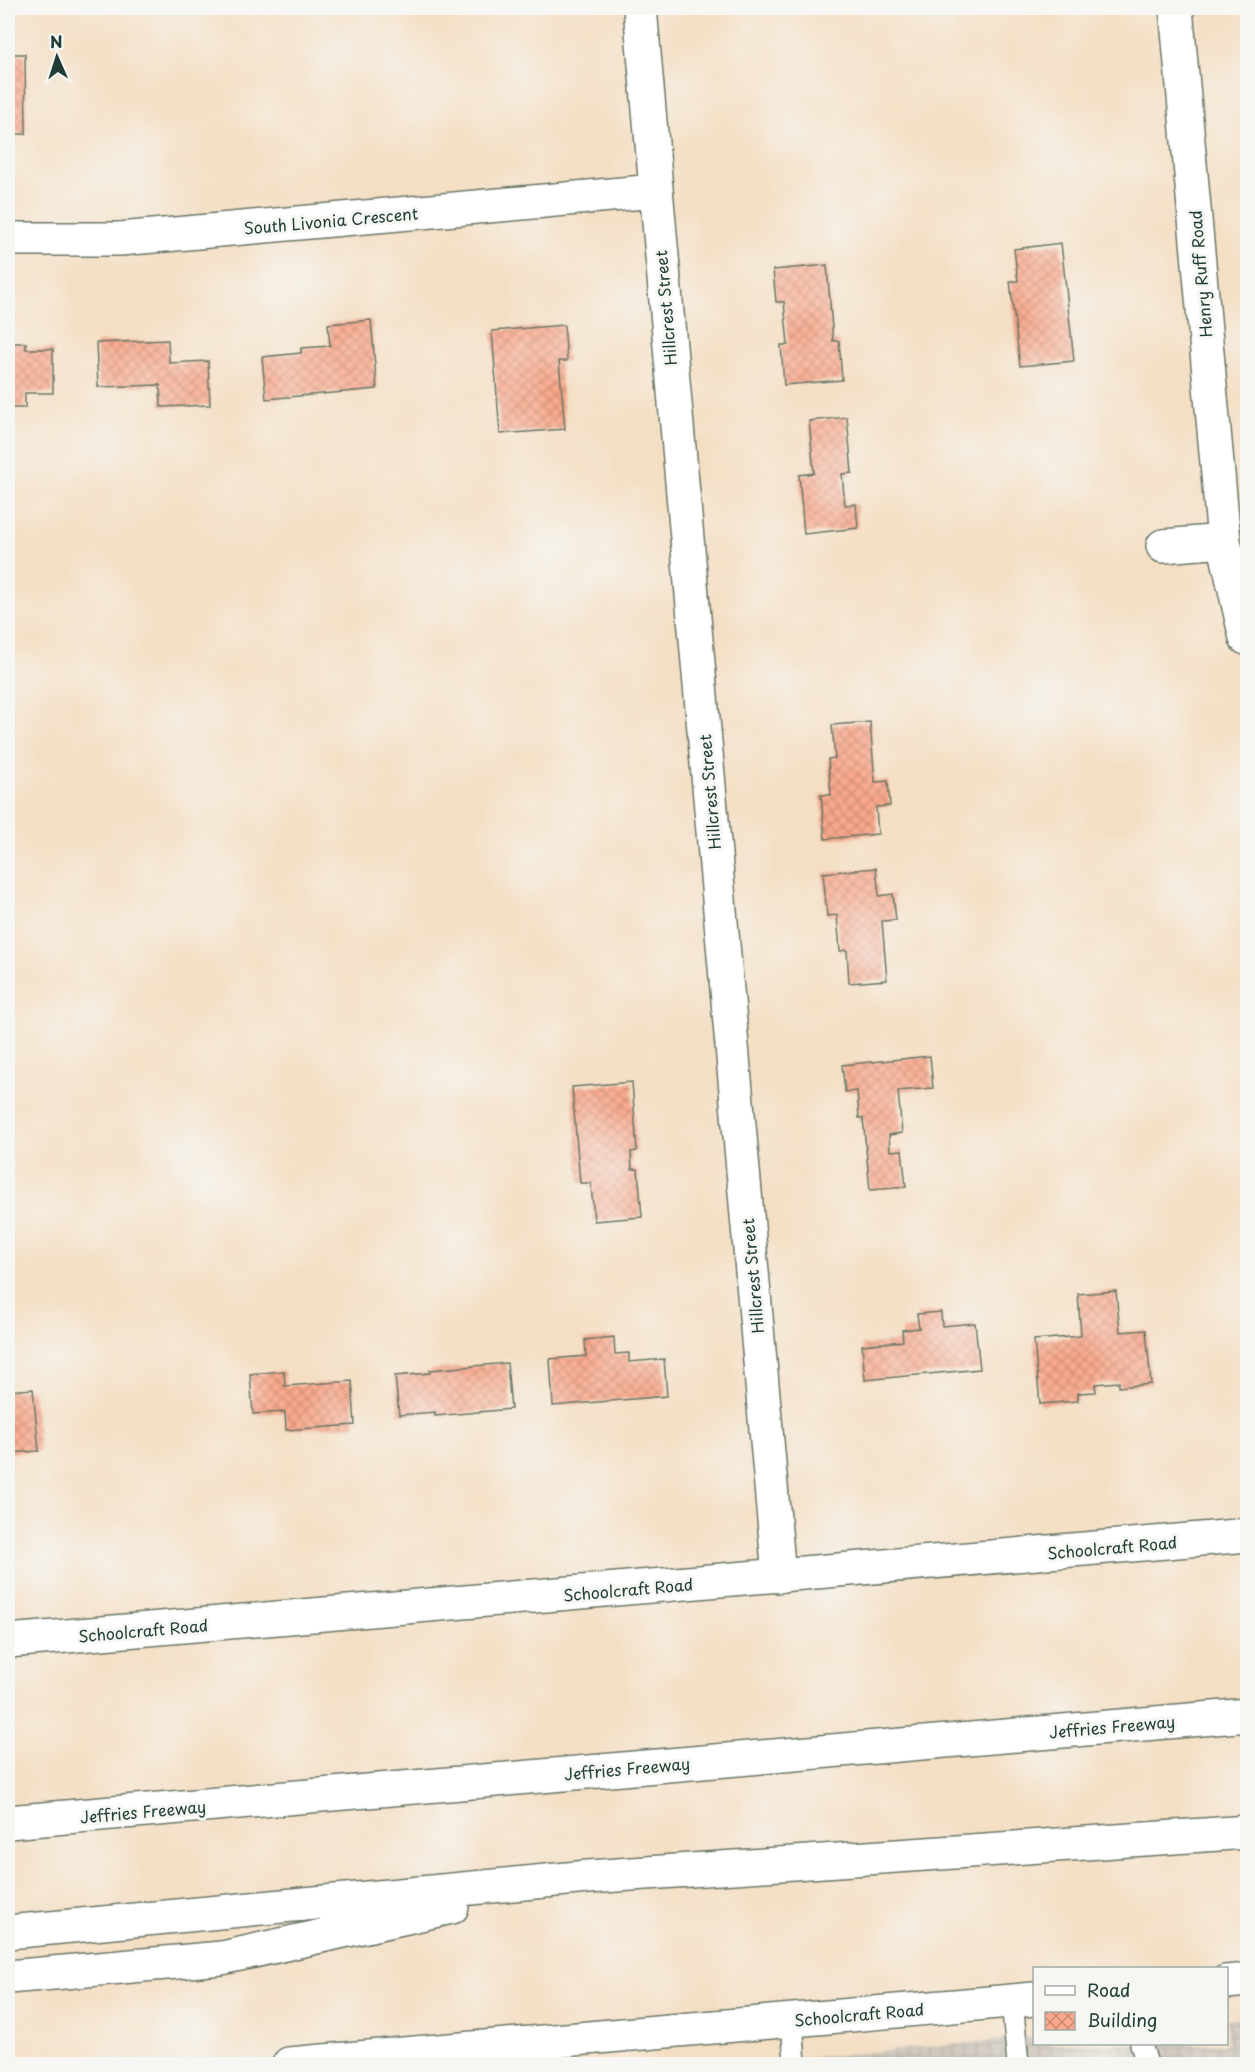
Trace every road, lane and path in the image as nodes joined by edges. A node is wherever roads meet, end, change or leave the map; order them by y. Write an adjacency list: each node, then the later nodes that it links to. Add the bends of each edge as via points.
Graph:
1 (640, 8): 3 (main road, Hillcrest Street)
2 (1176, 8): 5 (main road, Henry Ruff Road)
3 (655, 191): 4 (main road, South Livonia Crescent, via 120,239); 9 (main road, Hillcrest Street)
4 (8, 238)
5 (1224, 541): 6 (main road); 7 (main road, Henry Ruff Road)
6 (1163, 546)
7 (1246, 638)
8 (1248, 1535): 9 (main road, Schoolcraft Road)
9 (779, 1576): 10 (main road, Schoolcraft Road)
10 (8, 1641)
11 (1248, 1715): 13 (main road, Jeffries Freeway)
12 (8, 1803): 13 (main road)
13 (116, 1813): 14 (main road, Jeffries Freeway)
14 (8, 1822)
15 (1248, 1832): 16 (main road)
16 (588, 1877): 17 (main road); 18 (main road, via 222,1958)
17 (8, 1932)
18 (8, 1977)
19 (1248, 1980): 20 (main road)
20 (1228, 1982)
21 (1023, 2000): 22 (main road, Schoolcraft Road); 27 (lane)
22 (792, 2020): 24 (main road, Schoolcraft Road); 26 (lane)
23 (1142, 2045): 28 (lane)
24 (442, 2058): 25 (main road, Schoolcraft Road)
25 (298, 2064)
26 (795, 2064)
27 (1018, 2064)
28 (1147, 2064)

